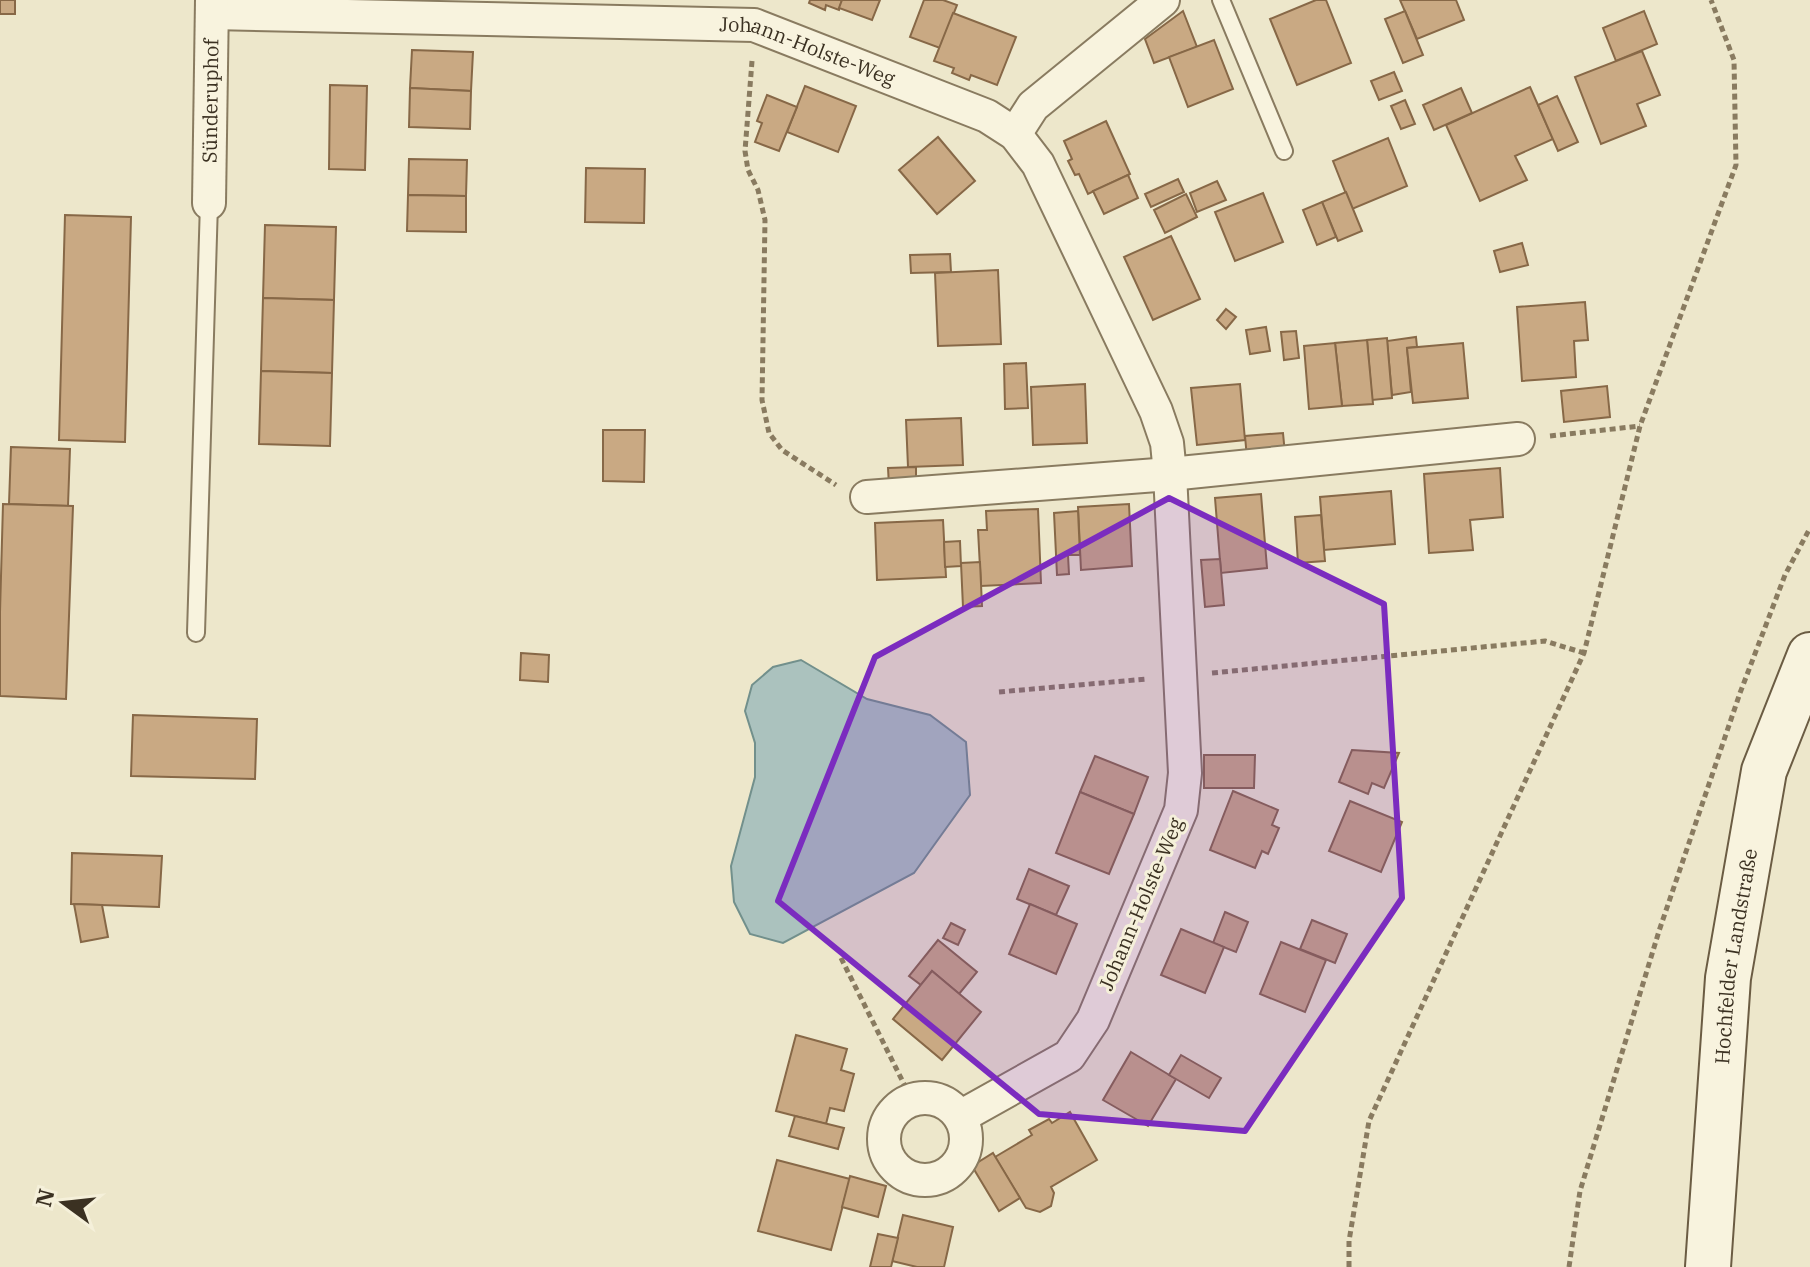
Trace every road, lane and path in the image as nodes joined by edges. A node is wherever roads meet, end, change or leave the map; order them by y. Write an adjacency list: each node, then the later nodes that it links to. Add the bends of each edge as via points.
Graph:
1 (1163, 0): 6 (street, via 1033,106)
2 (1221, 0): 7 (lane)
3 (1711, 0): 9 (path, via 1734,60 1736,165)
4 (212, 6): 5 (street, Johann-Holste-Weg); 8 (street, Sünderuphof)
5 (754, 25): 6 (street, Johann-Holste-Weg, via 987,116); 12 (path, via 745,151 765,220 762,400 769,433 782,450 849,493)
6 (1015, 134): 11 (street, Johann-Holste-Weg, via 1038,164 1156,411)
7 (1284, 151)
8 (209, 203): 14 (lane)
9 (1640, 426): 10 (path); 15 (path)
10 (1518, 439): 11 (street)
11 (1170, 474): 12 (street); 17 (street, Johann-Holste-Weg)
12 (867, 497)
13 (1810, 528): 23 (path, via 1785,575 1740,693 1659,931 1580,1191)
14 (196, 633)
15 (1584, 653): 17 (path, via 1545,641); 22 (path, via 1369,1121)
16 (1810, 655): 24 (main road, Hochfelder Landstraße, via 1764,771 1728,978)
17 (1180, 676): 18 (path); 21 (street, Johann-Holste-Weg, via 1185,773 1181,810 1093,1020 1069,1056)
18 (999, 692)
19 (841, 958): 20 (path)
20 (912, 1100): 21 (street, via 939,1100); 21 (street, via 890,1116 883,1143 894,1168 918,1181 945,1176 963,1157 966,1130)
21 (960, 1117)
22 (1349, 1267)
23 (1569, 1267)
24 (1708, 1267)

